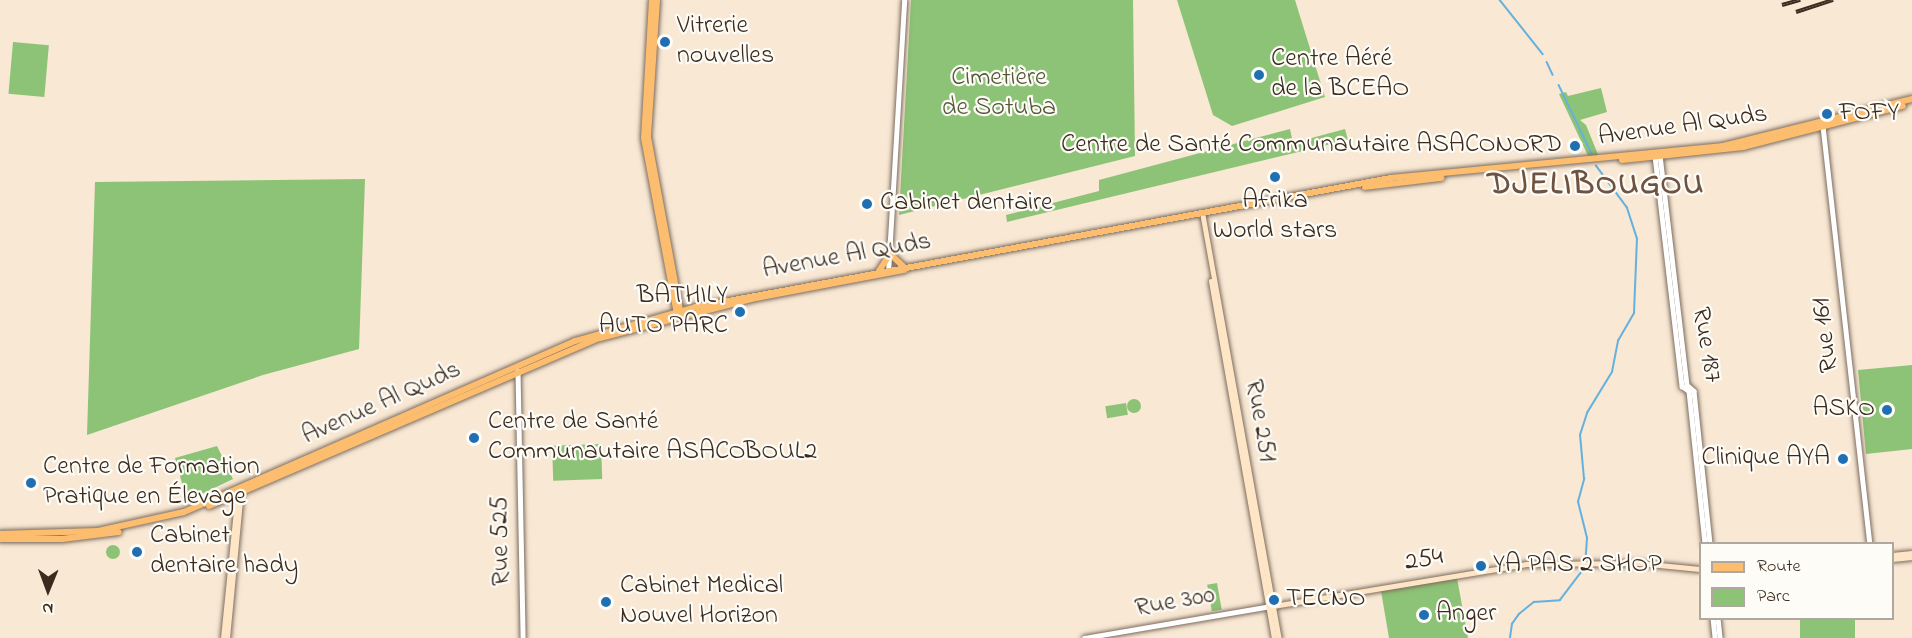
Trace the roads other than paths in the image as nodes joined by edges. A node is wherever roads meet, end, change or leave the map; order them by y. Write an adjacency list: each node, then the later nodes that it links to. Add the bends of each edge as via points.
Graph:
1 (655, 0): 11 (main road, via 648,138)
2 (904, 0): 7 (street)
3 (1912, 101): 4 (main road, Avenue Al Quds)
4 (1822, 125): 5 (main road, Avenue Al Quds); 18 (street, Rue 161)
5 (1657, 155): 6 (main road, Avenue Al Quds, via 1391,178); 16 (street, Rue 187); 17 (street, Rue 187, via 1687,385 1694,391)
6 (1201, 213): 8 (main road, Avenue Al Quds); 10 (main road, Avenue Al Quds); 22 (main road, Rue 251)
7 (890, 254): 8 (main road); 9 (main road); 10 (street)
8 (903, 266): 10 (main road, Avenue Al Quds)
9 (879, 271): 10 (main road, Avenue Al Quds); 11 (main road, Avenue Al Quds)
10 (888, 271): 11 (main road, Avenue Al Quds)
11 (679, 314): 12 (main road, Avenue Al Quds)
12 (517, 368): 13 (main road, Avenue Al Quds); 26 (street, Rue 525)
13 (239, 491): 14 (main road, Avenue Al Quds, via 142,524 54,535); 15 (main road, Avenue Al Quds, via 185,516 135,529 73,538); 25 (main road)
14 (0, 534)
15 (0, 539)
16 (1705, 542)
17 (1710, 542)
18 (1870, 542)
19 (1912, 555): 20 (main road)
20 (1894, 557)
21 (1699, 569): 22 (main road, 254, via 1585,562 1527,564)
22 (1270, 606): 27 (street, Rue 300); 28 (main road, Rue 251); 29 (main road, Rue 251)
23 (1713, 620): 30 (street)
24 (1718, 620): 31 (street)
25 (225, 638)
26 (523, 638)
27 (1084, 638)
28 (1274, 638)
29 (1279, 638)
30 (1715, 638)
31 (1720, 638)

